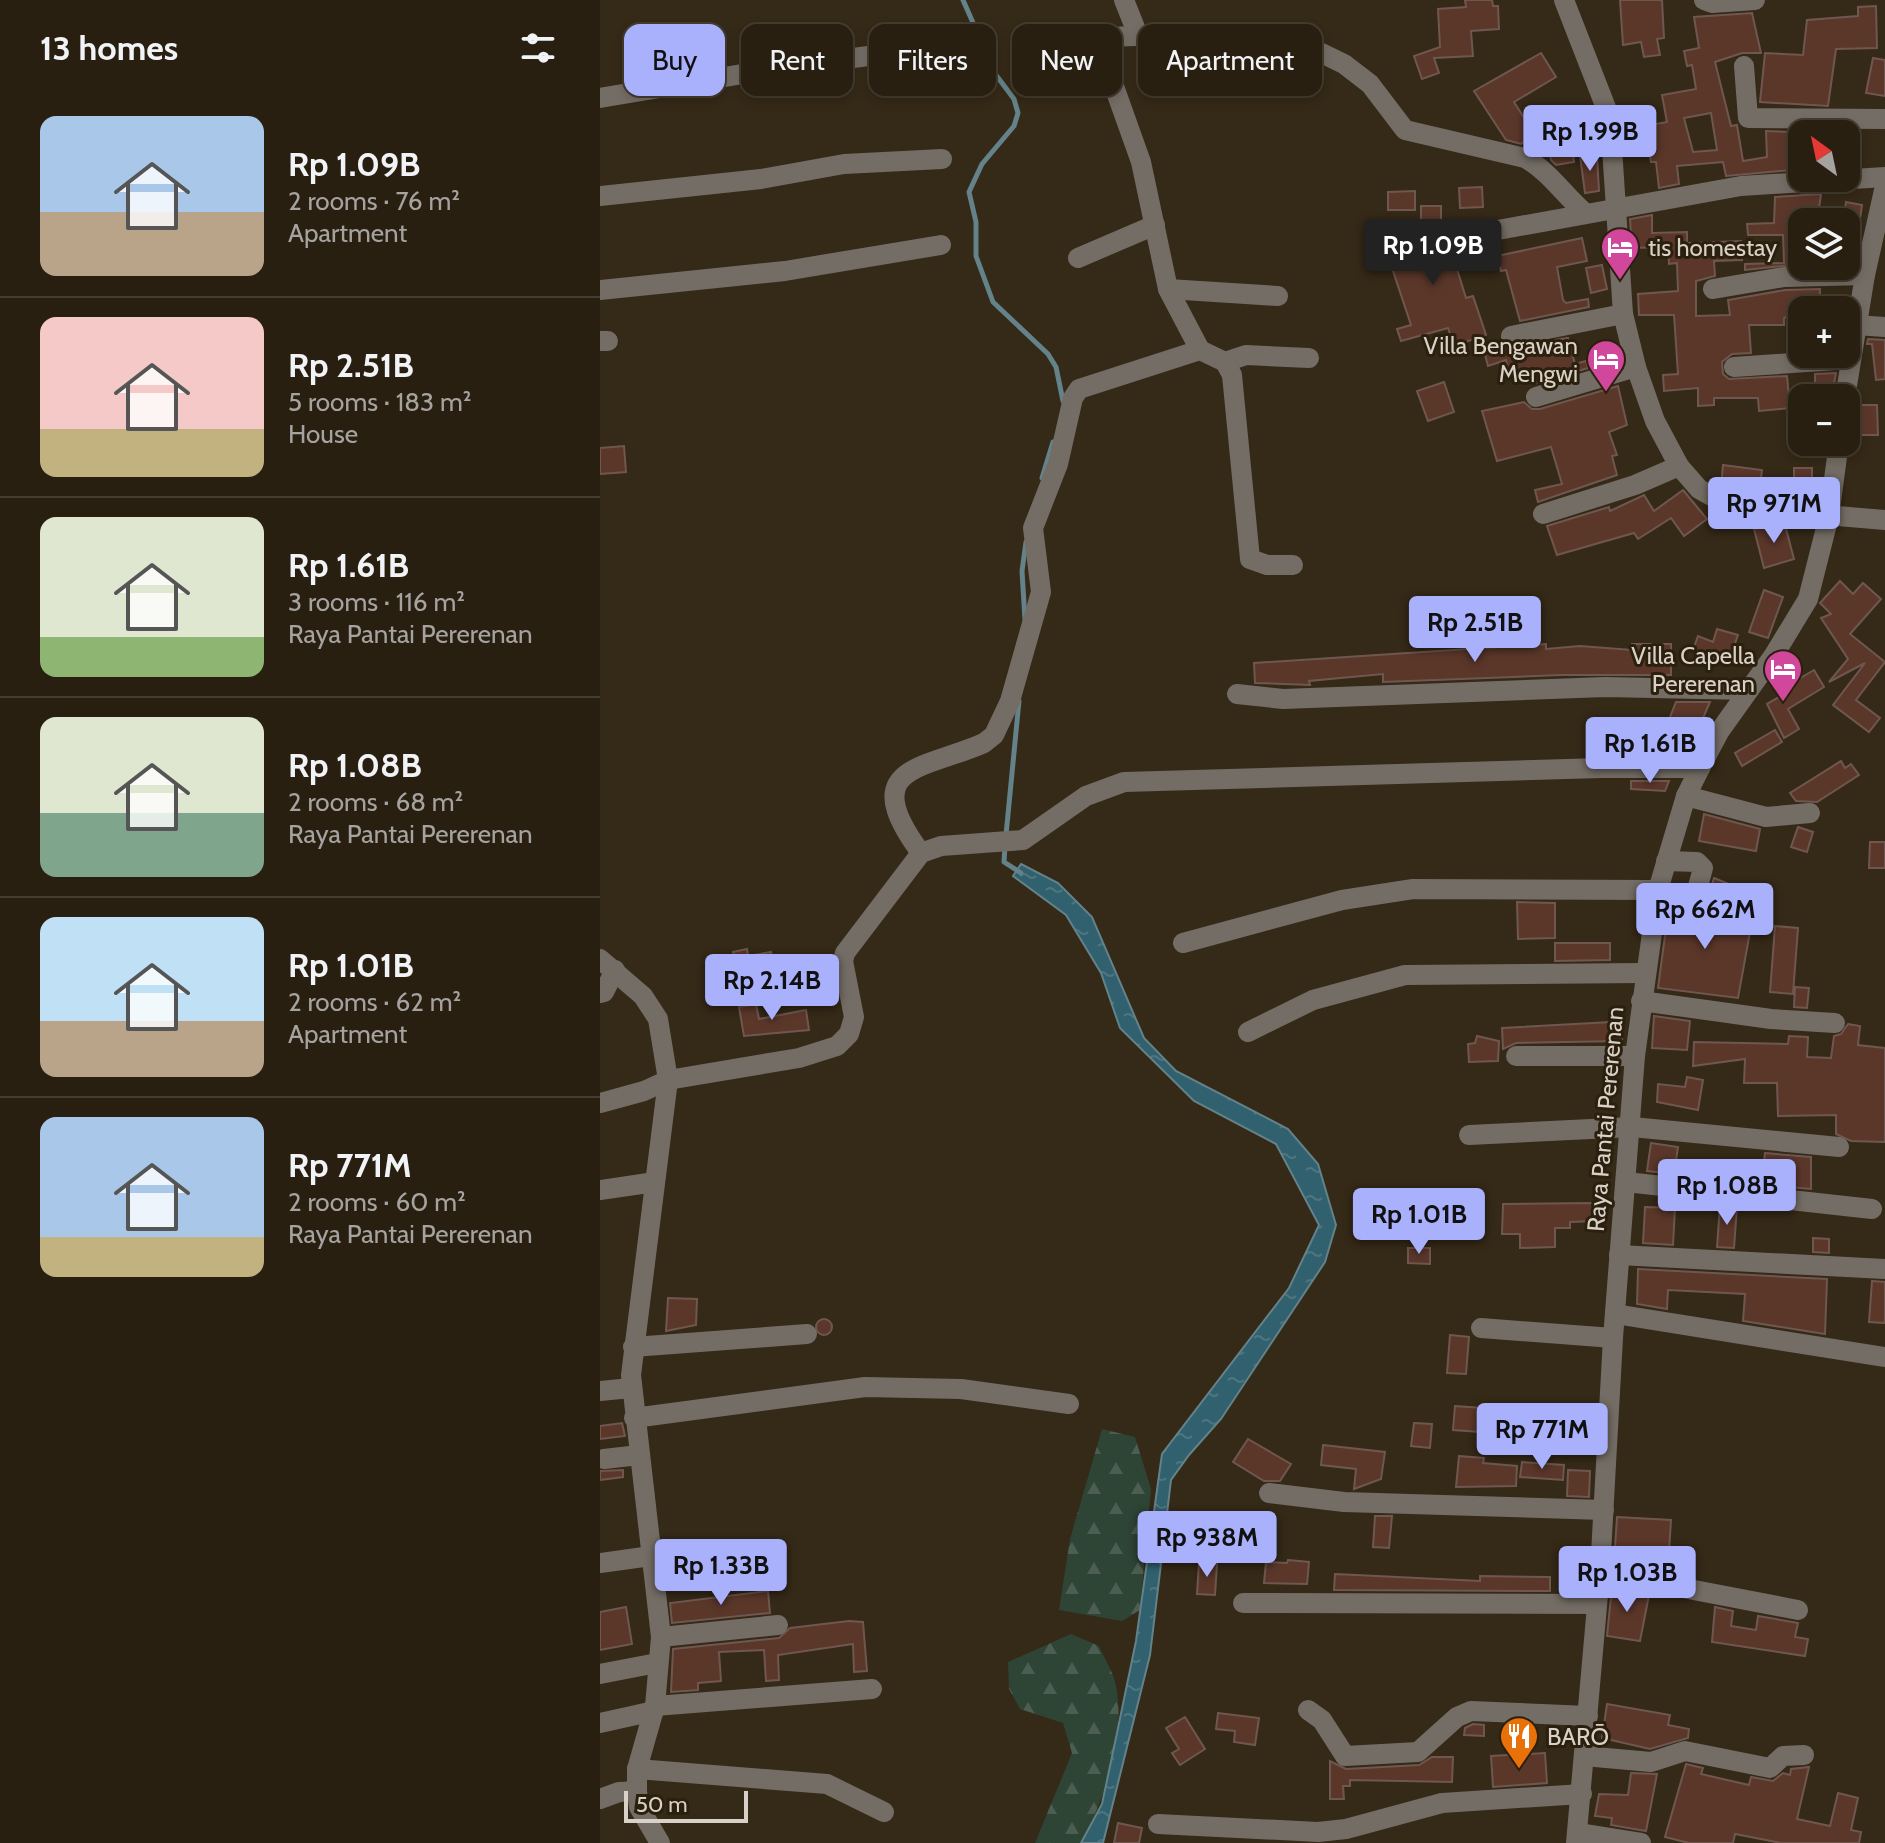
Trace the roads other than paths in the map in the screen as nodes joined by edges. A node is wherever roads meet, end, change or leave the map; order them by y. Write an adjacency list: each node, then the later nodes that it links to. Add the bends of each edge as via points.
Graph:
1 (1124, 0): 5 (street)
2 (1564, 0): 15 (street, via 1610,118)
3 (1704, 0): 4 (street)
4 (1755, 0)
5 (1138, 35): 17 (street, via 1108,37 1100,47 1141,162)
6 (1322, 53): 16 (street, via 1370,84 1405,130 1525,158 1542,167)
7 (869, 56): 9 (street)
8 (1744, 66): 10 (street, via 1748,118)
9 (600, 98)
10 (1885, 119)
11 (942, 159): 14 (street, via 844,164 761,179)
12 (1885, 177): 15 (street, via 1741,186)
13 (1885, 186): 21 (street)
14 (600, 196)
15 (1614, 206): 16 (street); 27 (street)
16 (1585, 213): 18 (street)
17 (1155, 225): 20 (street); 22 (street)
18 (1443, 240)
19 (941, 245): 24 (street, via 785,271)
20 (1078, 258)
21 (1865, 275): 23 (street, via 1784,277); 26 (street)
22 (1168, 289): 25 (street); 31 (street)
23 (1713, 289)
24 (600, 290)
25 (1278, 296)
26 (1860, 303)
27 (1623, 314): 30 (street); 35 (street)
28 (1860, 325): 29 (street)
29 (1885, 327)
30 (1511, 336)
31 (1200, 350): 33 (street); 49 (street, via 1089,383 1073,398 1058,464 1033,528 1043,584 1010,701 994,735 984,743 910,769 898,785 899,814)
32 (1309, 358): 33 (street, via 1246,355)
33 (1225, 362): 43 (street, via 1232,375 1250,559)
34 (1788, 363): 36 (street)
35 (1636, 367): 37 (street); 39 (street, via 1655,421)
36 (1734, 367)
37 (1536, 397)
38 (1837, 456): 41 (street, Raya Pantai Pererenan)
39 (1679, 466): 40 (street); 41 (street, via 1699,489 1731,507)
40 (1543, 514)
41 (1829, 516): 42 (street); 44 (street, Raya Pantai Pererenan, via 1808,599)
42 (1885, 520)
43 (1293, 565)
44 (1748, 690): 45 (street, via 1605,687 1283,699); 46 (street, Raya Pantai Pererenan)
45 (1237, 694)
46 (1700, 768): 47 (street, Raya Pantai Pererenan); 49 (street, via 1124,782 1086,796 1023,840 941,846)
47 (1686, 796): 48 (street, via 1766,817); 50 (street, Raya Pantai Pererenan)
48 (1810, 813)
49 (921, 853): 62 (street, via 845,953 854,1017 849,1034 837,1046 799,1058)
50 (1666, 861): 51 (street, Raya Pantai Pererenan); 52 (street, via 1697,862 1703,868)
51 (1658, 890): 53 (street, via 1413,889 1374,894); 55 (street, Raya Pantai Pererenan)
52 (1690, 916)
53 (1183, 943)
54 (608, 965): 56 (street); 62 (street, via 643,996 658,1019)
55 (1644, 973): 57 (street, Raya Pantai Pererenan); 59 (street, via 1405,975 1313,1000)
56 (600, 993)
57 (1641, 1001): 58 (street); 61 (street, Raya Pantai Pererenan)
58 (1835, 1023)
59 (1248, 1032)
60 (1516, 1056): 61 (street)
61 (1635, 1056): 64 (street, Raya Pantai Pererenan)
62 (668, 1080): 63 (street); 67 (street)
63 (600, 1103)
64 (1632, 1127): 65 (street); 66 (street); 68 (street, Raya Pantai Pererenan)
65 (1469, 1135)
66 (1839, 1147)
67 (655, 1182): 69 (street); 77 (street)
68 (1626, 1182): 70 (street); 71 (street, Raya Pantai Pererenan)
69 (600, 1190)
70 (1872, 1209)
71 (1619, 1255): 72 (street); 73 (street, Raya Pantai Pererenan)
72 (1885, 1269)
73 (1615, 1314): 76 (street, Raya Pantai Pererenan); 78 (street)
74 (1481, 1328): 76 (street)
75 (807, 1334): 77 (street)
76 (1613, 1338): 86 (street, Raya Pantai Pererenan)
77 (633, 1347): 79 (street)
78 (1884, 1357)
79 (631, 1388): 80 (street); 82 (street)
80 (600, 1391)
81 (1069, 1404): 82 (street, via 961,1389 865,1387)
82 (634, 1418): 83 (street)
83 (639, 1455): 84 (street); 87 (street)
84 (604, 1459)
85 (1269, 1493): 86 (street, via 1344,1502)
86 (1604, 1510): 89 (street, Raya Pantai Pererenan)
87 (651, 1556): 88 (street); 94 (street)
88 (600, 1563)
89 (1600, 1572): 91 (street, Raya Pantai Pererenan); 92 (street)
90 (1243, 1603): 91 (street)
91 (1596, 1604): 100 (street, Raya Pantai Pererenan)
92 (1798, 1610)
93 (778, 1625): 94 (street)
94 (661, 1637): 95 (street)
95 (657, 1663): 96 (street); 98 (street)
96 (600, 1674)
97 (872, 1689): 98 (street)
98 (654, 1709): 101 (street); 104 (street)
99 (1308, 1710): 100 (street, via 1322,1720 1345,1756 1418,1752 1464,1712)
100 (1588, 1716): 103 (street, Raya Pantai Pererenan)
101 (600, 1723)
102 (1804, 1755): 103 (street, via 1783,1756 1770,1768 1685,1751 1651,1762)
103 (1584, 1756): 106 (street, Raya Pantai Pererenan)
104 (637, 1769): 105 (street); 108 (street, via 827,1784)
105 (637, 1791): 107 (street); 111 (street, via 639,1807)
106 (1582, 1794): 109 (street, via 1442,1803 1318,1832); 110 (street, Raya Pantai Pererenan)
107 (600, 1799)
108 (884, 1812)
109 (1158, 1824)
110 (1577, 1838): 112 (street)
111 (660, 1843)
112 (1641, 1843)

